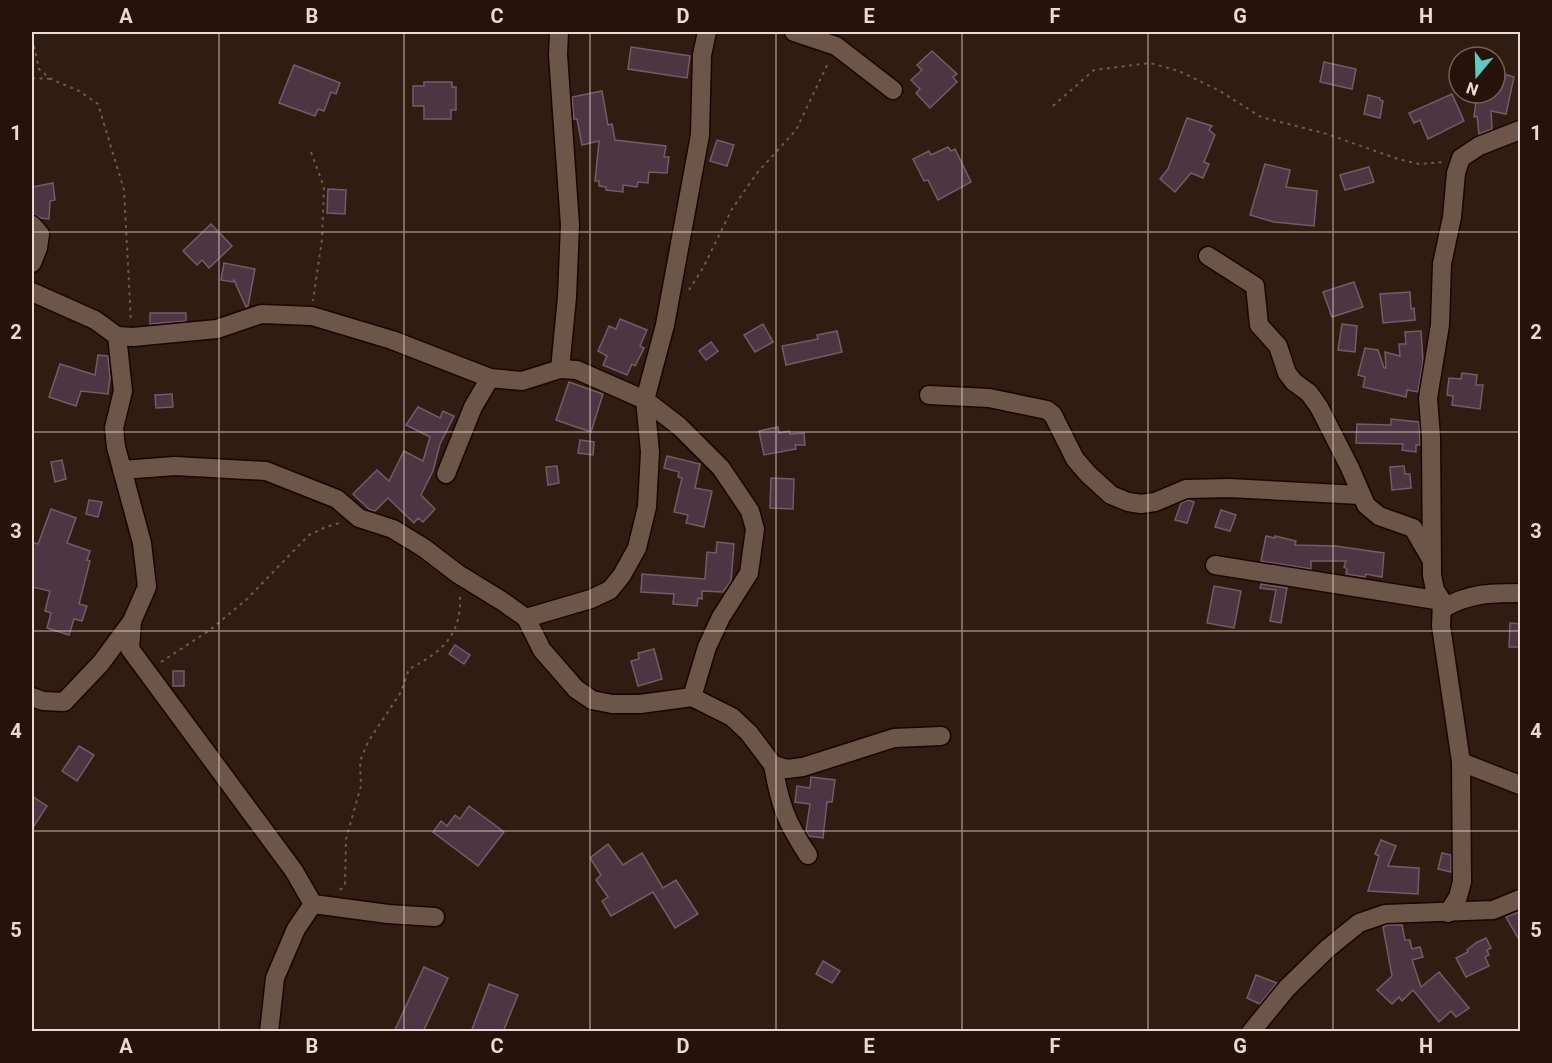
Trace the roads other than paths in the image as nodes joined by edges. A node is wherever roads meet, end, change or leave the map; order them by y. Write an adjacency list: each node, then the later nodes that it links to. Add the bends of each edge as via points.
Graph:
1 (559, 32): 12 (street, via 570,225)
2 (707, 32): 15 (street, via 702,55 700,135 665,325)
3 (794, 32): 4 (street)
4 (839, 39): 5 (street)
5 (893, 90)
6 (1521, 130): 19 (street, via 1479,146 1461,158 1456,174 1428,398)
7 (32, 225): 9 (street, via 40,234)
8 (1208, 256): 18 (street, via 1255,286 1259,325 1278,346 1287,373 1319,407)
9 (32, 262)
10 (32, 292): 11 (street)
11 (125, 336): 13 (street, via 217,329 261,314 312,316 392,340); 16 (street, via 123,391 114,428)
12 (560, 369): 13 (street, via 522,381); 15 (street, via 577,370)
13 (490, 378): 17 (street, via 473,406)
14 (929, 396): 18 (street, via 989,398 1047,410 1088,474 1111,495 1128,502 1155,502 1186,489)
15 (645, 400): 23 (street, via 650,452 647,507 637,548 610,590); 26 (street, via 679,426 721,468 750,511 755,529 749,573 707,647)
16 (123, 471): 23 (street, via 175,466 266,471 337,499 359,518 393,529); 24 (street, via 141,543 147,587)
17 (446, 474)
18 (1360, 495): 19 (street, via 1379,516 1413,528)
19 (1432, 562): 22 (street, via 1435,590)
20 (1215, 565): 22 (street)
21 (1521, 593): 22 (street, via 1483,593)
22 (1442, 605): 28 (street, via 1441,626)
23 (526, 618): 26 (street, via 543,650 576,689 592,700 640,704)
24 (132, 621): 25 (street, via 101,663 64,702); 33 (street, via 130,649 294,871)
25 (32, 697)
26 (692, 697): 29 (street, via 732,717)
27 (941, 736): 29 (street, via 894,738 803,767)
28 (1461, 762): 30 (street); 34 (street, via 1462,882)
29 (773, 765): 31 (street, via 779,800 791,831)
30 (1521, 786)
31 (808, 855)
32 (1521, 899): 34 (street, via 1493,910)
33 (313, 904): 35 (street); 36 (street, via 296,929 275,978)
34 (1448, 913): 37 (street, via 1385,914 1359,923 1287,988)
35 (435, 917)
36 (269, 1032)
37 (1251, 1032)

